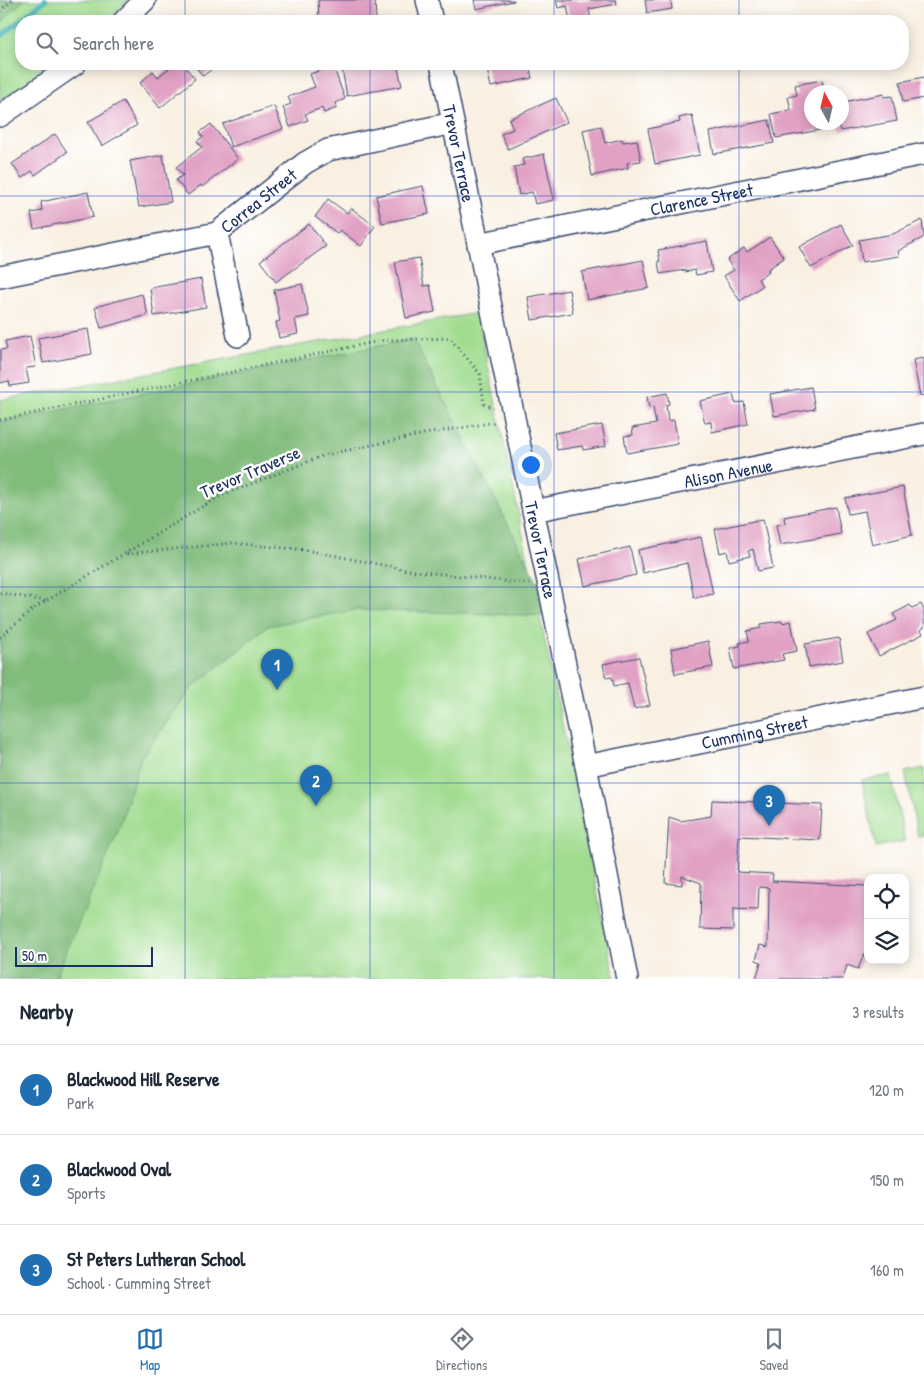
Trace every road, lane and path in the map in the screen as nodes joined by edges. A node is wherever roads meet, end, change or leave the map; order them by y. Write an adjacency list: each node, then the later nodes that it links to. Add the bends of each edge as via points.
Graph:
1 (12, 0): 4 (path)
2 (145, 0): 5 (street)
3 (427, 0): 6 (street)
4 (0, 11)
5 (130, 15)
6 (431, 15)
7 (66, 70): 9 (street)
8 (442, 70): 10 (street, Trevor Terrace)
9 (0, 116)
10 (453, 123): 12 (street, Correa Street, via 328,150 305,163); 13 (street, Trevor Terrace)
11 (924, 154): 13 (street, Clarence Street)
12 (217, 233): 14 (street, Correa Street); 15 (street)
13 (478, 244): 16 (street, Trevor Terrace)
14 (0, 277)
15 (238, 336)
16 (514, 418): 17 (path, via 484,404 480,374 450,338 385,340); 19 (street, Trevor Terrace); 20 (path, Trevor Traverse, via 325,454 220,496)
17 (0, 420)
18 (924, 434): 19 (street, Alison Avenue)
19 (533, 511): 21 (street, Trevor Terrace)
20 (123, 555): 21 (path, via 232,543 306,550 407,570); 23 (path, Trevor Traverse)
21 (549, 586): 26 (street, Trevor Terrace)
22 (0, 593): 23 (path)
23 (46, 601): 24 (path, Trevor Traverse)
24 (0, 637)
25 (924, 697): 26 (street, Cumming Street)
26 (586, 766): 27 (street, Trevor Terrace)
27 (626, 979)

